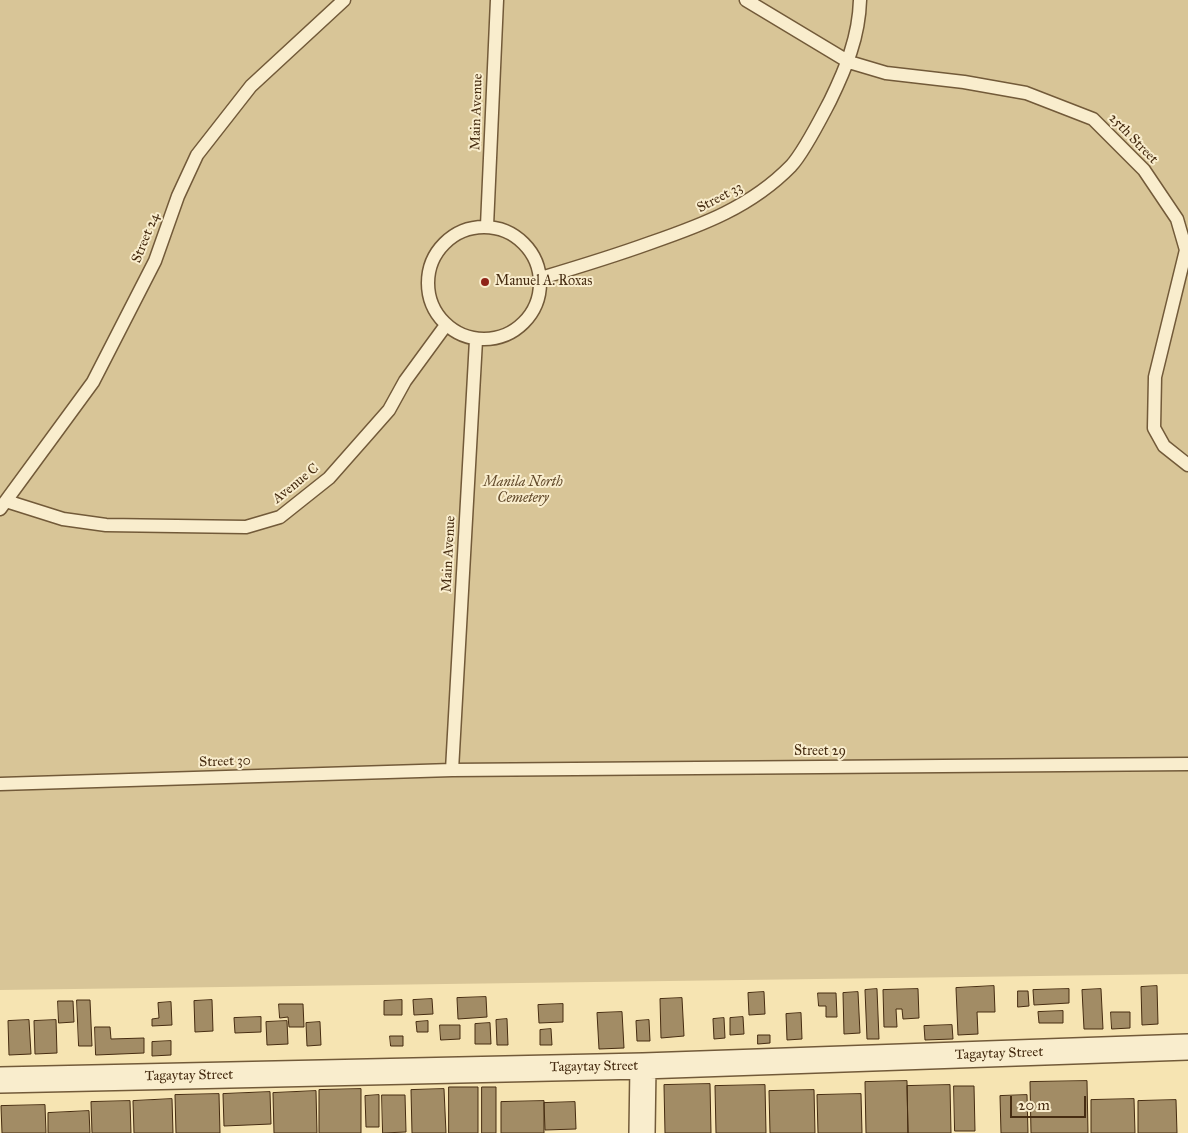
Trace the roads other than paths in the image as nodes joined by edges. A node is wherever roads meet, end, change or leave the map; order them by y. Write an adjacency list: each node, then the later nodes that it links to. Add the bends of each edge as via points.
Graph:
1 (344, 0): 11 (lane, Street 24, via 251,86 196,155 155,260 93,382)
2 (497, 0): 6 (lane, Main Avenue)
3 (746, 0): 5 (lane, 25th Street)
4 (860, 0): 5 (lane, Street 33)
5 (849, 62): 7 (lane, Street 33, via 792,164 766,189 705,224); 10 (lane, 25th Street, via 886,73 1026,93 1093,119 1144,170 1176,219 1186,250 1155,377 1154,428 1164,446)
6 (487, 226): 7 (lane, via 502,228 522,240 535,257); 8 (lane, via 455,233 436,252 427,277 430,304)
7 (541, 278): 9 (lane, via 534,311 510,334)
8 (446, 325): 9 (lane, via 460,335); 11 (lane, Avenue C, via 405,381 389,410 328,478 280,517 246,527 106,525)
9 (476, 340): 13 (lane, Main Avenue)
10 (1188, 465)
11 (3, 505)
12 (1188, 764): 13 (lane, Street 29)
13 (452, 770): 14 (lane, Street 30)
14 (0, 784)
15 (1188, 1047): 16 (street, Tagaytay Street)
16 (643, 1066): 17 (street, Tagaytay Street); 18 (street)
17 (0, 1080)
18 (642, 1133)

